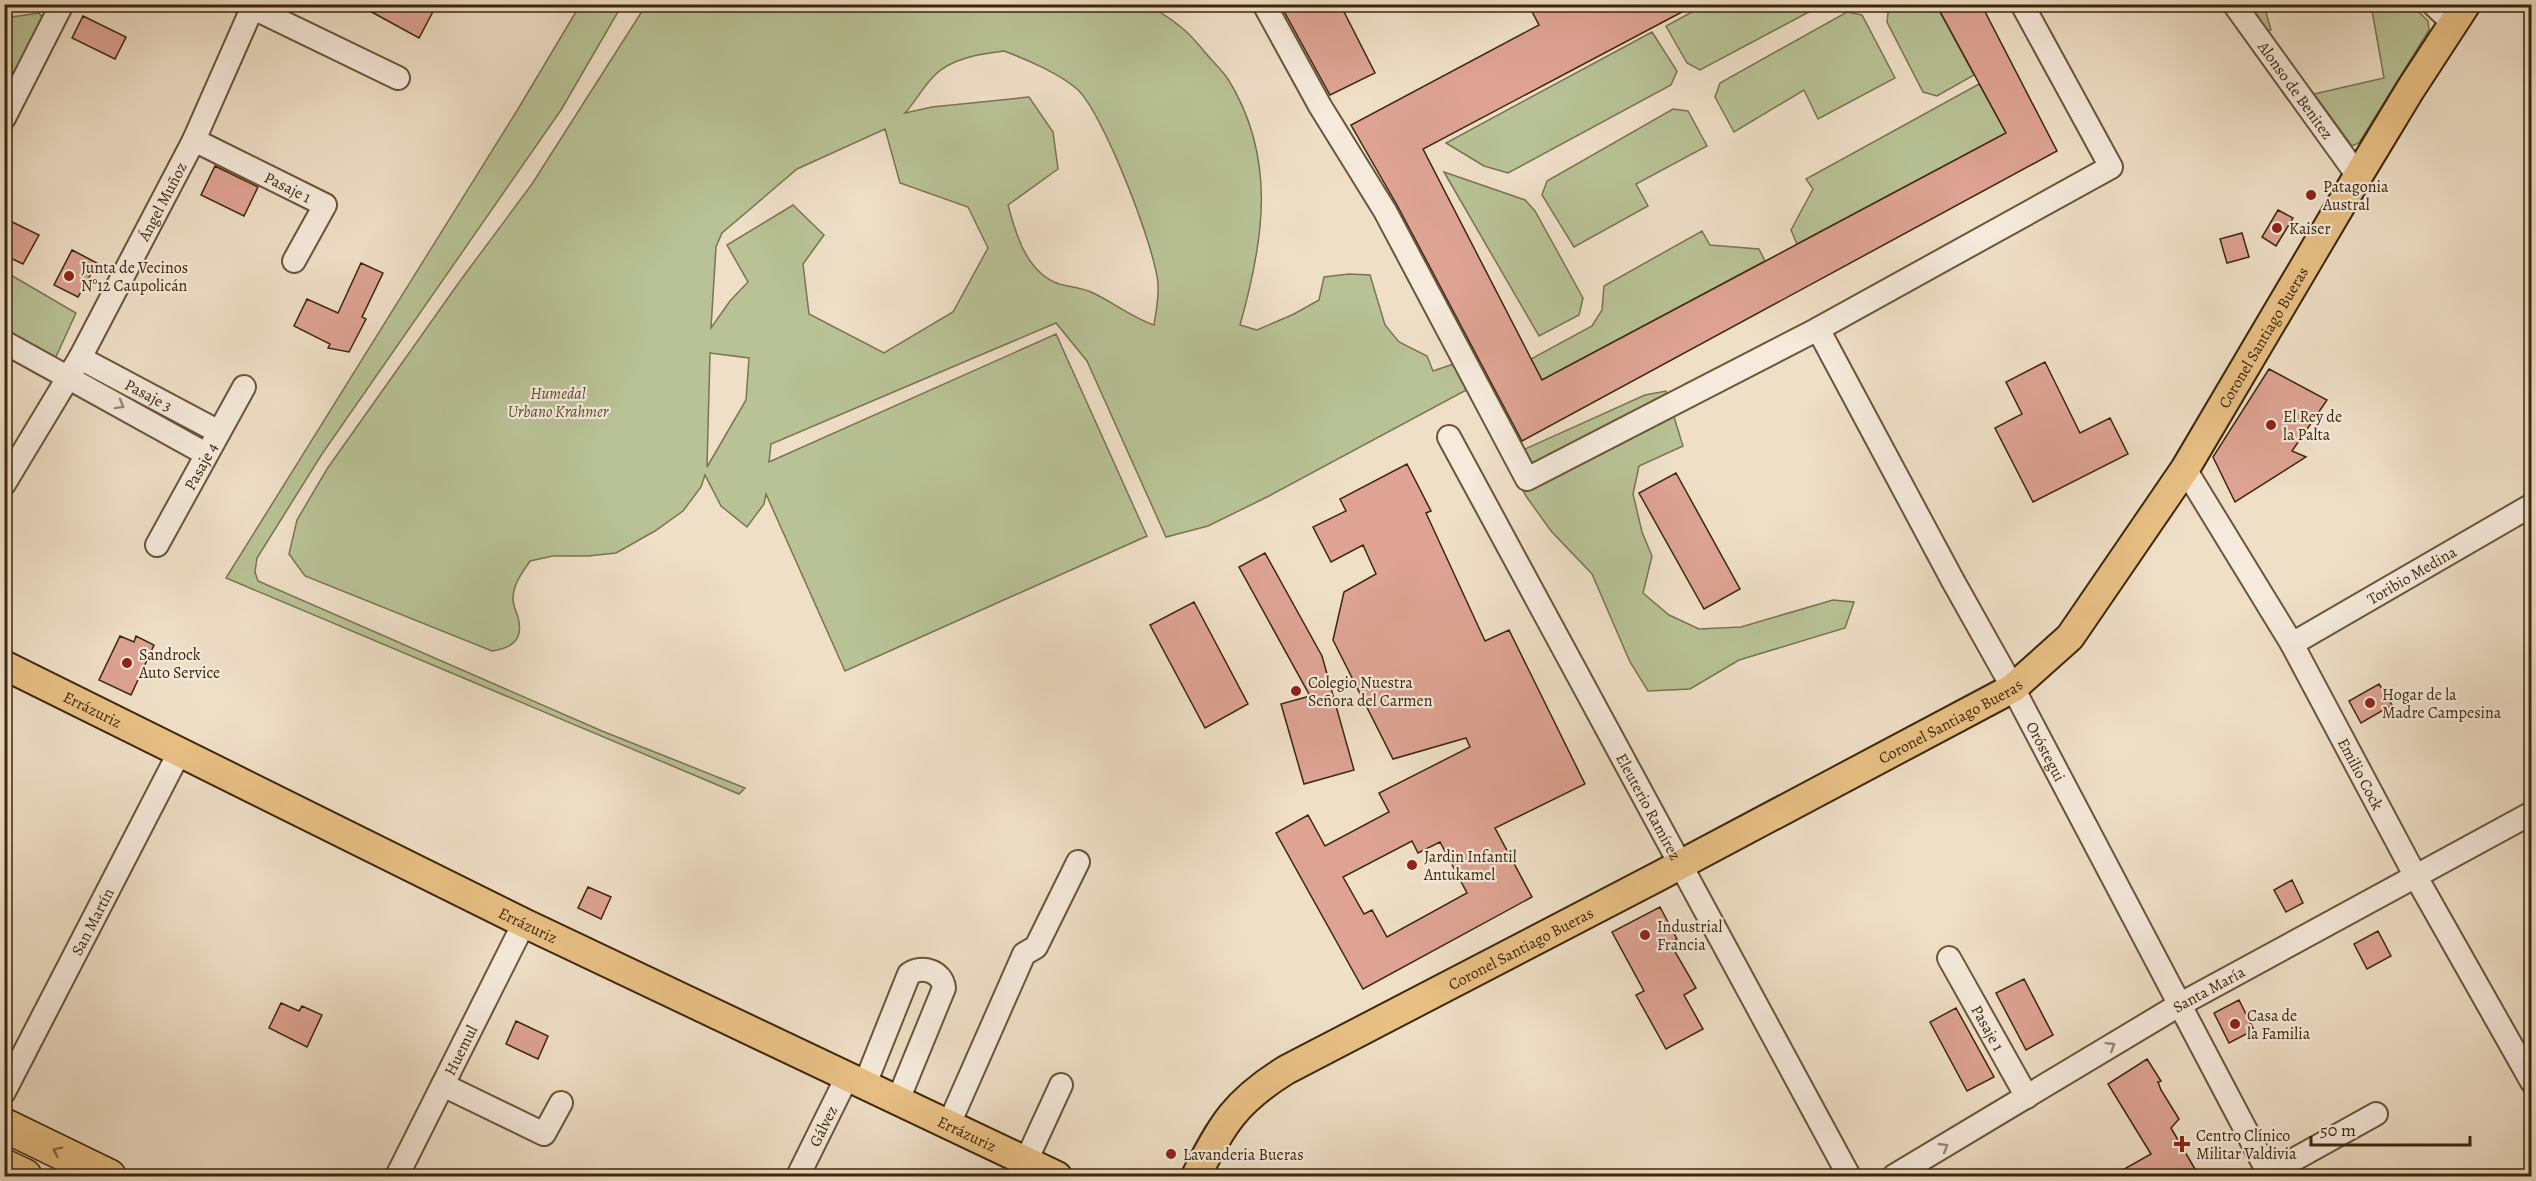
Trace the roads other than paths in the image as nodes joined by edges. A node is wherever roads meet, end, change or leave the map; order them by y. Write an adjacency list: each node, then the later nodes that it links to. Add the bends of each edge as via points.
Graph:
1 (62, 4): 9 (street)
2 (1264, 4): 13 (street, via 1320,106 1385,211 1527,479)
3 (2022, 4): 13 (street, via 2111,167)
4 (2234, 4): 11 (street, Alonso de Benitez)
5 (2433, 4): 7 (street)
6 (250, 5): 8 (street); 10 (street, Ángel Muñoz)
7 (2460, 14): 11 (main road, Coronel Santiago Bueras)
8 (398, 78)
9 (4, 118)
10 (194, 140): 12 (street, Pasaje 1, via 325,205); 15 (street, Ángel Muñoz)
11 (2358, 176): 20 (main road, Coronel Santiago Bueras)
12 (294, 261)
13 (1818, 329): 26 (street, Oróstegui)
14 (4, 342): 15 (street)
15 (74, 367): 17 (street, Pasaje 3); 19 (street, Pasaje 3, one-way to 19); 21 (street, Ángel Muñoz)
16 (244, 387): 17 (street, Pasaje 4)
17 (219, 432): 19 (street, Pasaje 4)
18 (1449, 437): 30 (street, Eleuterio Ramírez)
19 (206, 453): 23 (street, Pasaje 4)
20 (2185, 469): 24 (street, Emilio Cock); 26 (main road, Coronel Santiago Bueras, via 2070,637)
21 (4, 484)
22 (2532, 505): 24 (street, Toribio Medina)
23 (157, 545)
24 (2292, 644): 31 (street, Emilio Cock)
25 (4, 665): 27 (main road, Errázuriz)
26 (2013, 688): 30 (main road, Coronel Santiago Bueras); 34 (street, Oróstegui)
27 (180, 751): 32 (main road, Errázuriz); 39 (street, San Martín)
28 (2532, 813): 31 (street, Santa María)
29 (1078, 862): 44 (street, via 1036,947 1024,954)
30 (1680, 865): 54 (main road, Coronel Santiago Bueras, via 1416,1000 1257,1088 1233,1112); 55 (street, Eleuterio Ramírez)
31 (2416, 877): 34 (street, Santa María); 36 (street, Emilio Cock)
32 (524, 923): 35 (main road, Errázuriz); 37 (street, Huemul)
33 (1949, 958): 40 (street, Pasaje 1)
34 (2179, 1005): 40 (street, Santa María, one-way to 34); 48 (street, Oróstegui)
35 (856, 1079): 41 (main road, Errázuriz); 41 (street, Gálvez, via 909,974 923,968 938,975 944,988); 52 (street, Gálvez)
36 (2532, 1082)
37 (443, 1085): 42 (street, via 544,1134); 51 (street, Huemul)
38 (1061, 1085): 46 (street)
39 (4, 1092)
40 (2027, 1097): 56 (street, Santa María, one-way to 40)
41 (898, 1100): 44 (main road, Errázuriz)
42 (561, 1103)
43 (2376, 1114): 48 (street)
44 (949, 1124): 46 (main road, Errázuriz)
45 (4, 1125): 50 (highway, one-way to 45)
46 (1026, 1161): 53 (main road, Errázuriz)
47 (4, 1166): 49 (highway)
48 (2269, 1175)
49 (25, 1176)
50 (109, 1176)
51 (397, 1176)
52 (798, 1176)
53 (1057, 1176)
54 (1196, 1176)
55 (1850, 1176)
56 (1894, 1176)

